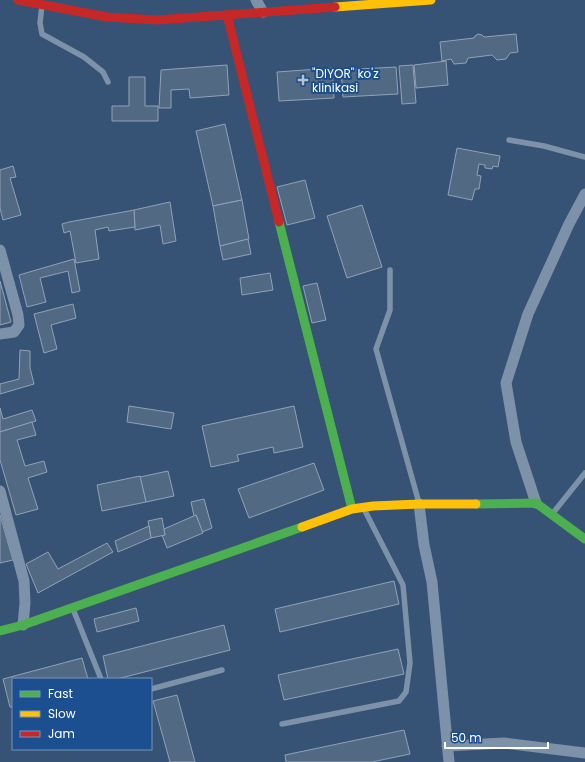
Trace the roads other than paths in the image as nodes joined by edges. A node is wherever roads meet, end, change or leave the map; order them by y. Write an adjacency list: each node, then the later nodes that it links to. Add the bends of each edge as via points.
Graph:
1 (18, 0): 4 (street)
2 (256, 0): 5 (street)
3 (431, 0): 5 (street)
4 (42, 5): 6 (street, via 107,17 157,20); 7 (lane, via 42,34 84,57 103,72)
5 (263, 12): 6 (street)
6 (227, 15): 19 (street)
7 (108, 82)
8 (508, 140): 9 (lane)
9 (585, 157)
10 (585, 194): 16 (street, via 568,224 528,314 506,383 516,442)
11 (0, 250): 13 (street, via 19,325 14,332)
12 (390, 270): 17 (lane, via 390,310 376,349)
13 (0, 334)
14 (585, 473): 20 (lane)
15 (0, 491): 23 (street, via 24,581)
16 (536, 503): 17 (street); 20 (street)
17 (419, 504): 18 (street); 29 (street, via 432,582)
18 (364, 508): 19 (street); 28 (lane, via 402,585 410,663 406,692 399,701)
19 (352, 509): 22 (street)
20 (551, 514): 21 (street)
21 (585, 539)
22 (72, 607): 23 (street); 26 (lane)
23 (23, 624): 24 (street)
24 (0, 631)
25 (222, 670): 27 (lane)
26 (101, 678)
27 (152, 689)
28 (282, 724)
29 (447, 746): 30 (street, via 504,743); 31 (street)
30 (585, 753)
31 (449, 762)

